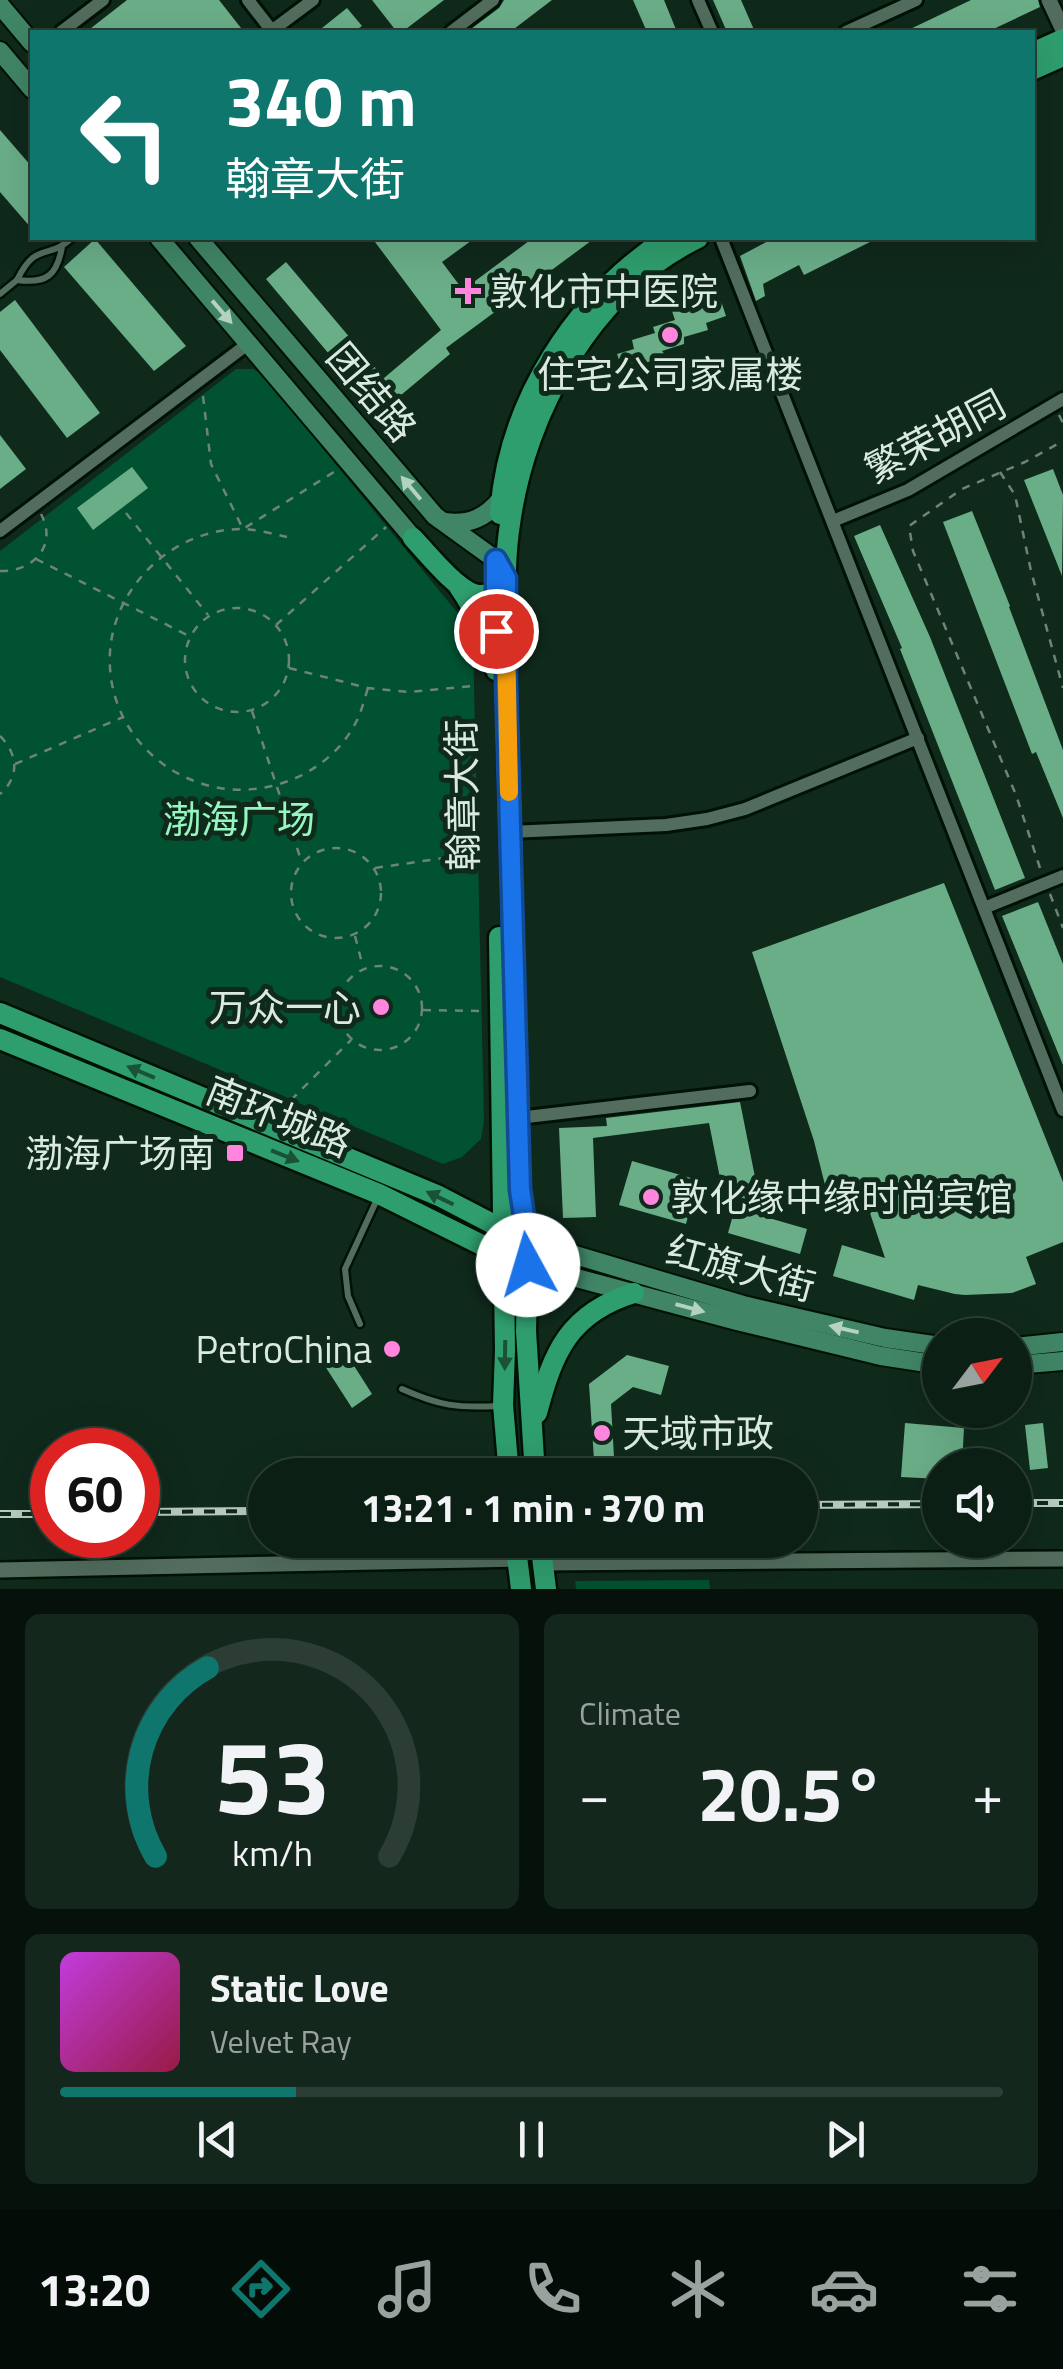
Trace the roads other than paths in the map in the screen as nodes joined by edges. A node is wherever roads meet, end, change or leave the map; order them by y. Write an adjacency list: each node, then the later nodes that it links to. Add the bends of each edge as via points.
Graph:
1 (103, 0): 9 (street)
2 (248, 0): 10 (street)
3 (313, 0): 11 (street)
4 (493, 0): 12 (street)
5 (698, 0): 13 (street)
6 (916, 0): 14 (street)
7 (1049, 0): 15 (street)
8 (0, 5): 17 (main road)
9 (64, 30)
10 (270, 30)
11 (274, 30)
12 (454, 30)
13 (711, 30)
14 (850, 30)
15 (1063, 30)
16 (1063, 39): 18 (main road)
17 (30, 41)
18 (1035, 52)
19 (1063, 56): 21 (main road)
20 (4, 63): 22 (main road)
21 (1035, 69)
22 (30, 87)
23 (70, 240): 29 (lane)
24 (161, 240): 32 (main road, 团结路, one-way to 32)
25 (200, 240): 36 (main road, 团结路, one-way to 25)
26 (664, 240): 34 (main road, 翰章大街, via 619,273 564,336 530,397)
27 (695, 240): 39 (main road, 翰章大街, via 628,287 559,374 514,498)
28 (721, 240): 35 (street)
29 (62, 247): 30 (lane, via 28,258); 30 (lane, via 51,274)
30 (18, 280): 31 (lane)
31 (0, 294)
32 (249, 342): 37 (street); 38 (main road, 团结路)
33 (1063, 399): 35 (street, 繁荣胡同, via 908,490)
34 (501, 500): 36 (main road, via 473,520); 39 (main road, 翰章大街)
35 (833, 521): 42 (street)
36 (444, 522): 39 (main road, 团结路)
37 (0, 531)
38 (413, 538): 40 (main road)
39 (501, 579): 40 (main road, via 475,594); 41 (main road, 翰章大街); 43 (main road, 翰章大街)
40 (455, 581): 41 (main road)
41 (496, 670): 52 (main road, 翰章大街)
42 (918, 738): 43 (street, via 707,819); 45 (street)
43 (510, 832): 50 (main road, 翰章大街)
44 (1063, 876): 45 (street)
45 (984, 908): 49 (street)
46 (0, 1013): 52 (main road, 南环城路, one-way to 46, via 440,1196)
47 (0, 1040): 51 (main road, 南环城路, one-way to 51)
48 (750, 1091): 50 (street)
49 (1063, 1110)
50 (518, 1118): 53 (main road, 翰章大街)
51 (379, 1194): 54 (main road, 南环城路); 57 (lane, via 346,1269)
52 (502, 1230): 53 (main road, 南环城路); 54 (main road, 翰章大街)
53 (528, 1241): 55 (main road, 翰章大街); 59 (main road, 红旗大街, one-way to 53, via 743,1305)
54 (503, 1258): 55 (main road, 南环城路); 65 (main road, 翰章大街, one-way to 65)
55 (528, 1265): 56 (main road, 红旗大街); 66 (main road, 翰章大街)
56 (634, 1293): 62 (main road, 红旗大街, one-way to 62); 66 (main road, via 589,1314 568,1334)
57 (360, 1324)
58 (1063, 1342): 60 (main road)
59 (922, 1343)
60 (1032, 1345)
61 (1063, 1361): 63 (main road)
62 (922, 1362)
63 (1032, 1364)
64 (402, 1389): 65 (lane, via 436,1404)
65 (503, 1405): 67 (main road, 翰章大街)
66 (532, 1430): 68 (main road, 翰章大街)
67 (508, 1458)
68 (534, 1458)
69 (310, 1558): 74 (street)
70 (517, 1558): 75 (main road)
71 (542, 1558): 73 (main road)
72 (1063, 1560): 73 (street)
73 (543, 1564): 76 (main road)
74 (0, 1570)
75 (521, 1589)
76 (546, 1589)

